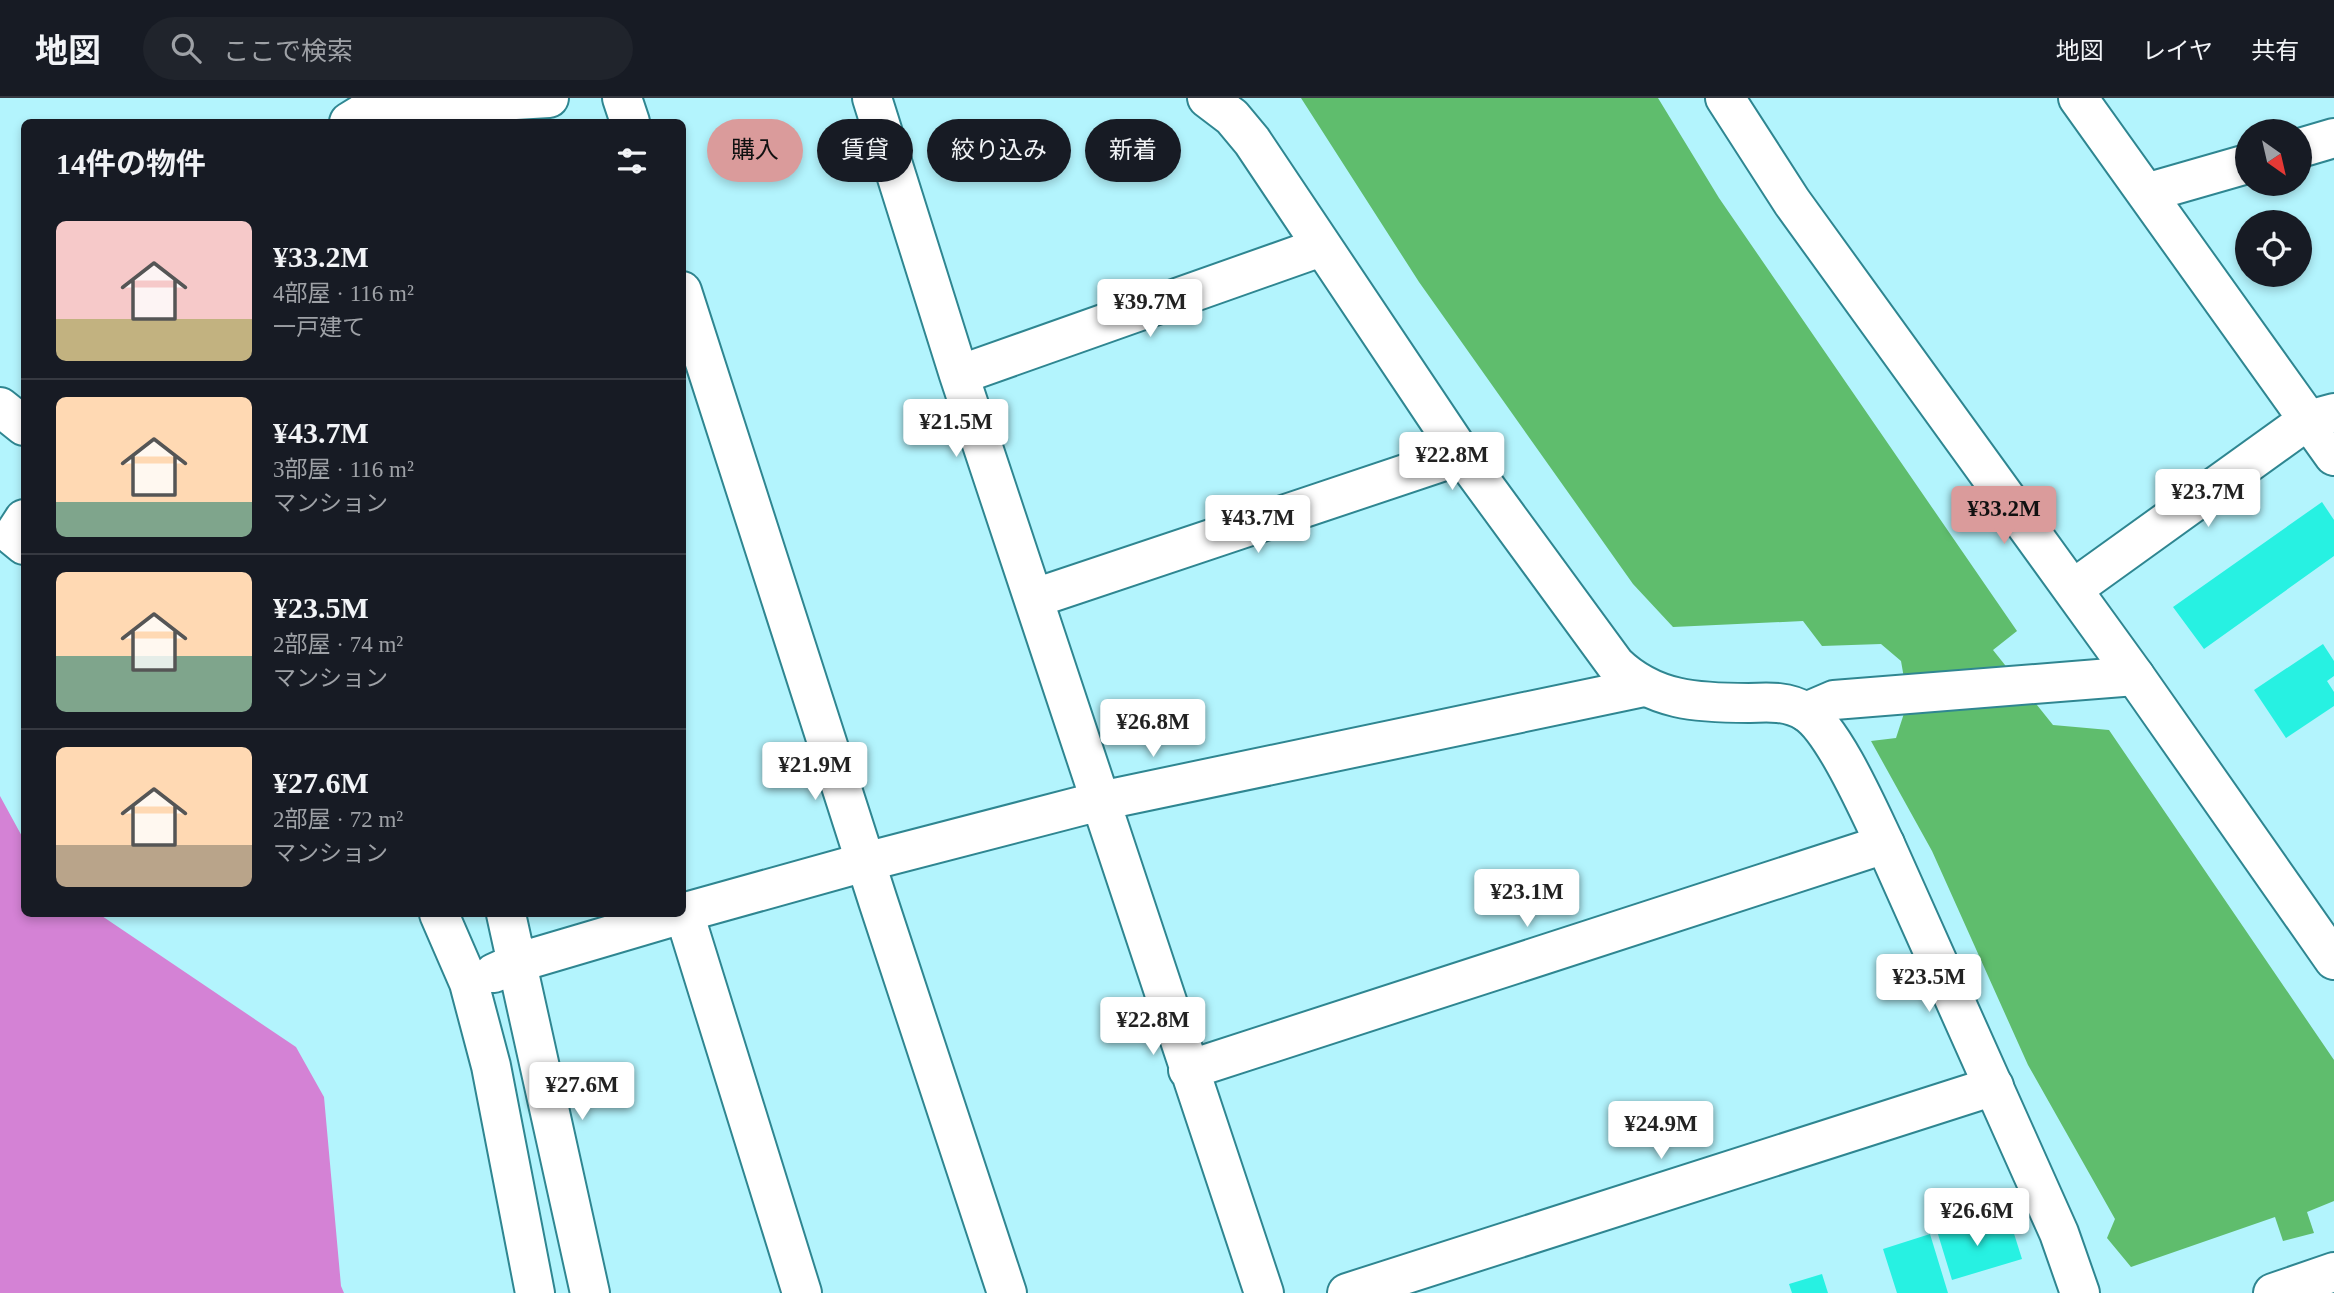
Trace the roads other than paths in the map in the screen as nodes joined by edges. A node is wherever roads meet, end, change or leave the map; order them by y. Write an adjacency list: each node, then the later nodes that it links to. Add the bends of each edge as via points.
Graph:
1 (549, 98): 8 (street)
2 (622, 98): 10 (street)
3 (872, 98): 17 (street)
4 (1207, 98): 15 (street, via 1232,117 1252,141)
5 (1725, 98): 25 (street, via 1792,202)
6 (2078, 98): 14 (street)
7 (447, 102): 8 (street); 9 (street, via 370,109)
8 (488, 112)
9 (354, 119)
10 (629, 119)
11 (2334, 138): 12 (street)
12 (2312, 145)
13 (2235, 167): 14 (street)
14 (2146, 193): 19 (street)
15 (1321, 247): 17 (street); 21 (street)
16 (686, 303): 32 (street)
17 (959, 375): 26 (street)
18 (0, 407): 20 (street)
19 (2321, 417): 22 (street); 25 (street)
20 (21, 424)
21 (1462, 455): 26 (street); 28 (street, via 1615,664)
22 (2334, 456)
23 (21, 524): 24 (street, via 13,536)
24 (21, 543)
25 (2073, 589): 27 (street)
26 (1035, 598): 30 (street)
27 (2135, 676): 29 (street); 38 (street)
28 (1644, 687): 29 (street, via 1675,697); 30 (street)
29 (1820, 706): 31 (street, via 1817,721)
30 (1100, 801): 32 (street); 41 (street)
31 (1885, 844): 41 (street); 42 (street)
32 (865, 862): 33 (street); 47 (street)
33 (686, 912)
34 (440, 917): 40 (street)
35 (507, 917): 39 (street)
36 (670, 917): 39 (street)
37 (684, 917): 46 (street)
38 (2334, 960)
39 (516, 963): 40 (street); 45 (street)
40 (469, 983): 44 (street, via 491,1066)
41 (1188, 1070): 48 (street)
42 (1994, 1086): 49 (street); 50 (street, via 2059,1233)
43 (2334, 1272): 51 (street)
44 (535, 1293)
45 (590, 1293)
46 (802, 1293)
47 (1007, 1293)
48 (1264, 1293)
49 (1347, 1293)
50 (2080, 1293)
51 (2273, 1293)

